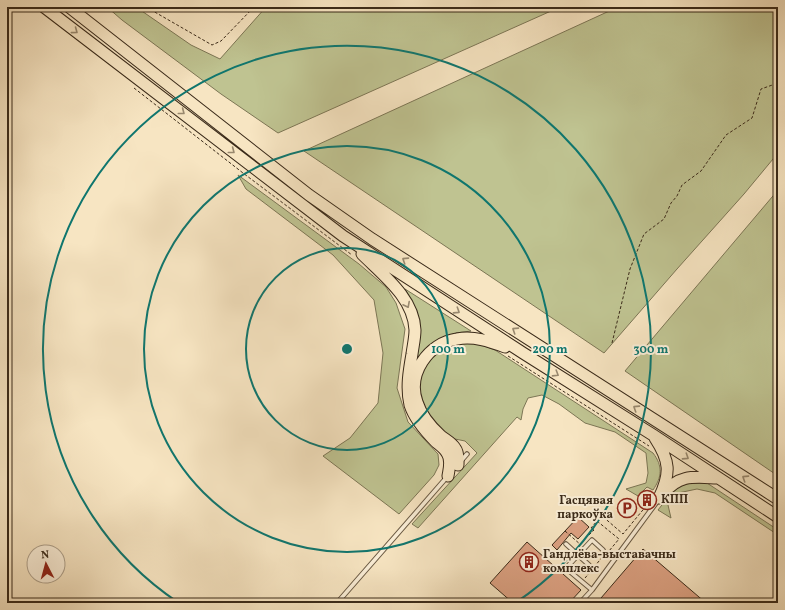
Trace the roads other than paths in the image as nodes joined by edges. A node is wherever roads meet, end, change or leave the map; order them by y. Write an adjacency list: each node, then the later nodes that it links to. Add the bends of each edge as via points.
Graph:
1 (69, 7): 11 (highway, one-way to 1, via 372,239 309,195)
2 (41, 9): 3 (highway, one-way to 3)
3 (342, 236): 4 (highway, one-way to 4); 8 (highway, one-way to 8, via 398,290 407,304 415,329 408,385 411,406 421,426 447,453 450,464)
4 (522, 353): 5 (highway, one-way to 5); 7 (highway, via 486,340 456,339 444,342 433,349 419,367 414,392 417,403 430,426 456,448)
5 (651, 440): 9 (highway, one-way to 9); 10 (highway, via 661,447 667,466 666,482)
6 (467, 454): 7 (lane)
7 (458, 466): 8 (lane)
8 (448, 476): 18 (lane)
9 (718, 478): 10 (highway, via 685,478); 12 (highway)
10 (656, 498): 17 (lane, via 652,508)
11 (778, 499)
12 (778, 517)
13 (566, 544): 15 (lane)
14 (603, 550): 15 (lane, via 592,540)
15 (578, 555): 16 (lane); 17 (lane, via 567,567 568,570)
16 (589, 565)
17 (592, 590): 19 (lane)
18 (340, 602)
19 (580, 603)

